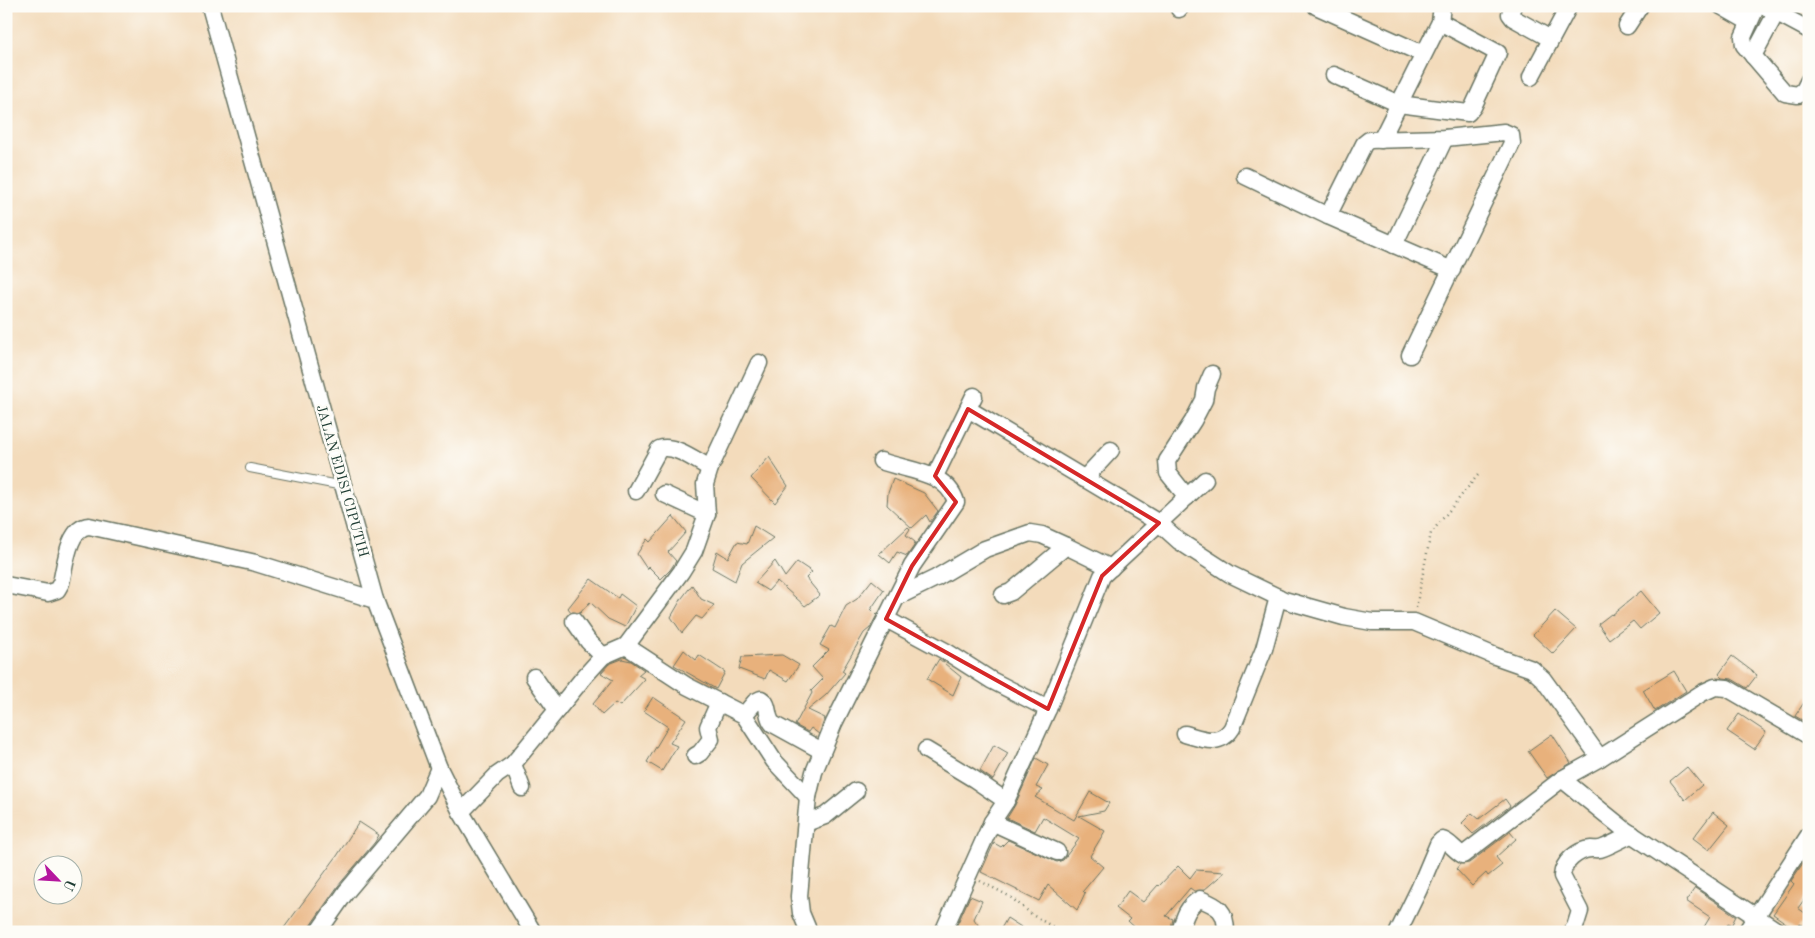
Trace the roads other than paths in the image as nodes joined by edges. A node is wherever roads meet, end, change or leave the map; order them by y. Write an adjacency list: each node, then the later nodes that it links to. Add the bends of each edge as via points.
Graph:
1 (210, 6): 36 (street, JALAN EDISI CIPUTIH)
2 (1316, 6): 14 (street)
3 (1513, 6): 13 (street, via 1510,14 1513,18)
4 (1569, 6): 13 (street)
5 (1640, 6): 11 (street)
6 (1721, 6): 10 (street)
7 (1757, 6): 10 (street)
8 (1770, 9): 12 (street); 15 (street)
9 (1441, 14): 14 (street); 19 (street, via 1498,53 1473,107 1468,113 1458,113)
10 (1749, 22): 15 (street, via 1743,37 1744,45)
11 (1627, 26)
12 (1809, 30)
13 (1552, 39): 17 (street)
14 (1423, 54): 19 (street)
15 (1754, 56): 18 (street, via 1785,93 1798,95)
16 (1334, 75): 19 (street)
17 (1531, 77)
18 (1809, 80)
19 (1399, 104): 21 (street)
20 (1445, 138): 21 (street); 24 (street); 25 (street, via 1504,132 1511,135 1512,142)
21 (1381, 140): 23 (street, via 1368,140 1364,144)
22 (1245, 176): 23 (street)
23 (1328, 216): 24 (street)
24 (1394, 245): 25 (street)
25 (1452, 270): 26 (street)
26 (1410, 354)
27 (759, 363): 32 (street)
28 (1212, 374): 39 (street, via 1204,400 1167,461 1168,473)
29 (1112, 450): 34 (street)
30 (881, 461): 33 (street)
31 (250, 468): 36 (lane)
32 (710, 468): 37 (street, via 665,447 659,449); 40 (street, via 705,484)
33 (935, 476): 34 (street, via 971,402); 46 (street, via 954,495 956,502 912,566)
34 (1084, 479): 41 (street)
35 (1205, 480): 39 (street)
36 (344, 486): 48 (street, JALAN EDISI CIPUTIH)
37 (636, 491)
38 (664, 494): 40 (street)
39 (1187, 496): 41 (street)
40 (707, 514): 51 (street, via 689,558)
41 (1158, 523): 43 (street); 47 (street, via 1215,565)
42 (1066, 546): 43 (street); 45 (street, via 1011,592); 46 (street, via 1030,533 985,549)
43 (1111, 568): 55 (street, via 1102,576)
44 (13, 586): 48 (street, via 48,593 57,590 73,536 79,529 89,526 256,563)
45 (1003, 594)
46 (896, 597): 49 (street)
47 (1278, 597): 58 (street, via 1264,648 1226,737 1218,740); 63 (street, via 1344,617 1372,622 1414,622 1532,669 1543,679)
48 (375, 600): 65 (street, JALAN EDISI CIPUTIH)
49 (886, 619): 55 (street, via 991,680); 61 (street)
50 (574, 621): 52 (street)
51 (626, 646): 52 (street); 54 (street, via 687,686)
52 (604, 656): 56 (street)
53 (534, 677): 56 (street)
54 (719, 702): 57 (street); 62 (street, via 708,727 711,739)
55 (1048, 708): 70 (street)
56 (557, 710): 64 (street)
57 (744, 715): 61 (street, via 761,700 766,703 768,718 773,724); 69 (street, via 774,761)
58 (1185, 734)
59 (1809, 736): 63 (street, via 1739,694 1715,687)
60 (926, 750): 70 (street)
61 (822, 751): 69 (street)
62 (695, 756)
63 (1600, 758): 66 (street)
64 (513, 764): 67 (street); 71 (street, via 496,775)
65 (439, 768): 71 (street, JALAN EDISI CIPUTIH); 78 (street, via 426,796 346,892)
66 (1562, 779): 74 (street); 84 (street, via 1462,855 1442,840)
67 (522, 788)
68 (856, 791): 73 (street, via 825,816)
69 (808, 797): 73 (street)
70 (1006, 801): 72 (street)
71 (461, 812): 79 (street, JALAN EDISI CIPUTIH)
72 (992, 822): 76 (street); 81 (street)
73 (806, 823): 80 (street, via 799,896 801,913)
74 (1632, 834): 77 (street); 85 (street, via 1601,849 1580,852 1566,863 1562,876 1580,911)
75 (1809, 836): 77 (street)
76 (1057, 852)
77 (1756, 917): 86 (street); 87 (street)
78 (318, 932)
79 (533, 932)
80 (809, 932)
81 (943, 932)
82 (1180, 932): 83 (street, via 1191,903 1200,899 1218,906 1224,915)
83 (1226, 932)
84 (1398, 932)
85 (1571, 932)
86 (1746, 932)
87 (1779, 932)

